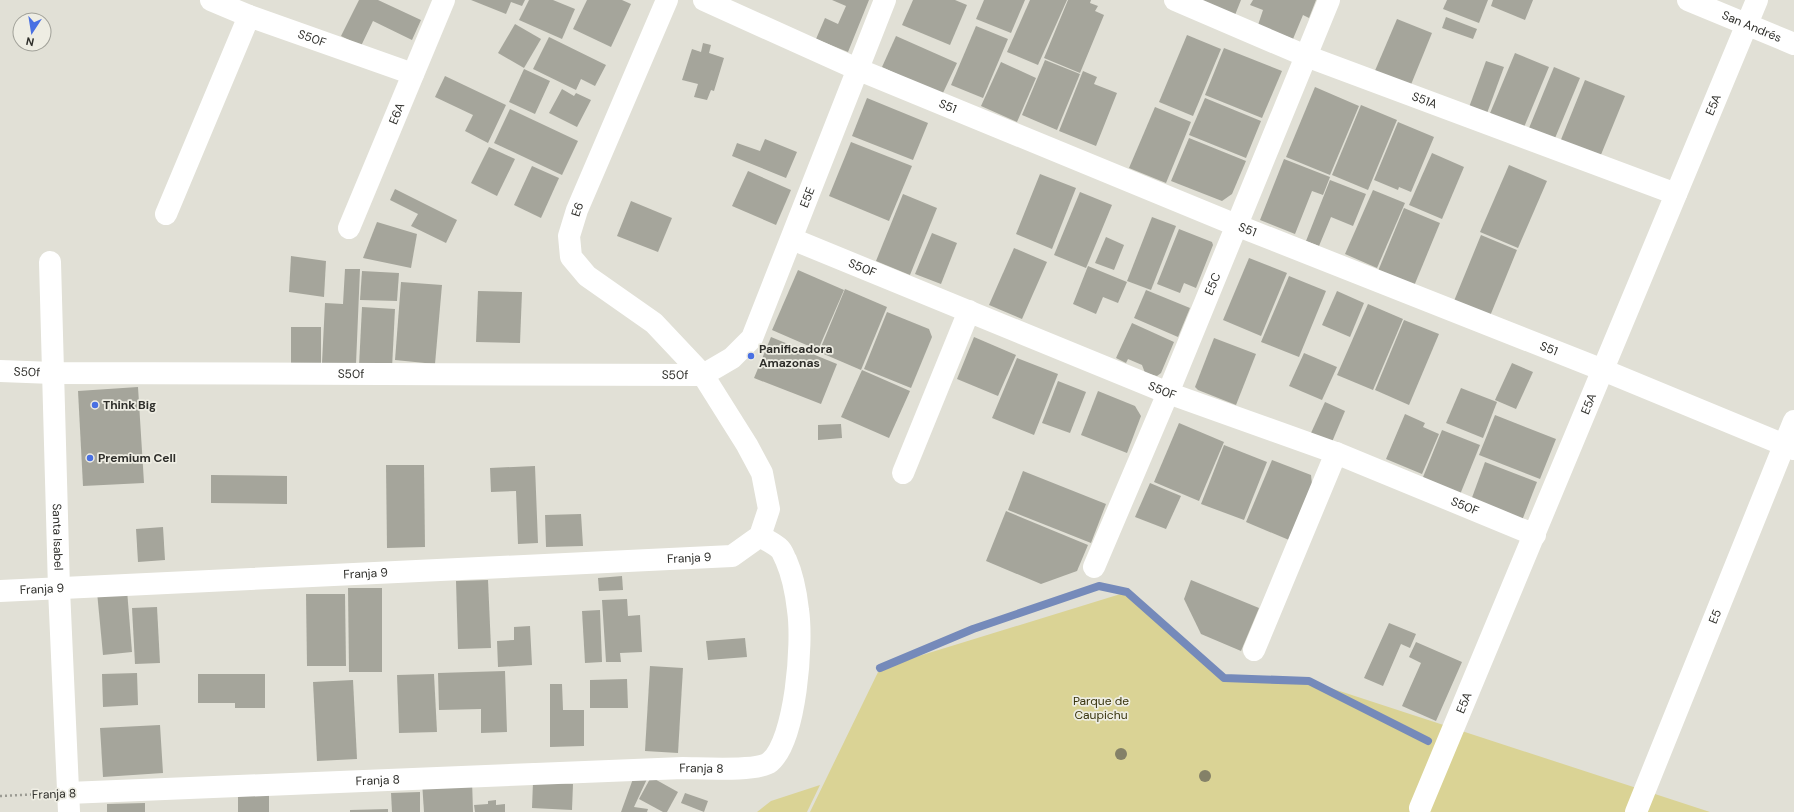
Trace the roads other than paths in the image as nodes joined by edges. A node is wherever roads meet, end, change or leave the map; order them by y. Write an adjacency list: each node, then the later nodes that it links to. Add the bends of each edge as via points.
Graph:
1 (211, 0): 10 (street, S50F)
2 (444, 0): 15 (street, E6A)
3 (667, 0): 26 (street, E6, via 577,210 569,236 571,258 587,276 654,323)
4 (704, 0): 14 (street, S51)
5 (885, 0): 14 (street, E5E)
6 (1175, 0): 13 (street, S51A)
7 (1329, 0): 13 (street, E5C)
8 (1688, 0): 11 (street, San Andrés)
9 (1757, 0): 11 (street, E5A)
10 (249, 16): 15 (street, S50F); 17 (street)
11 (1747, 25): 12 (street, San Andrés); 16 (street, E5A)
12 (1794, 44)
13 (1306, 56): 16 (street, S51A); 18 (street, E5C)
14 (857, 69): 18 (street, S51); 20 (street, E5E)
15 (413, 74): 19 (street, E6A)
16 (1676, 194): 23 (street, E5A)
17 (166, 214)
18 (1236, 224): 23 (street, S51); 27 (street, E5C)
19 (349, 228)
20 (792, 239): 22 (street, S50F); 26 (street, E5E, via 752,338 732,358)
21 (50, 262): 25 (street, Santa Isabel)
22 (968, 311): 27 (street, S50F); 31 (street)
23 (1603, 370): 29 (street, S51); 32 (street, E5A)
24 (0, 371): 25 (street, S50f)
25 (53, 373): 26 (street, S50f); 35 (street, Santa Isabel)
26 (703, 375): 33 (street, E6, via 762,473 769,509)
27 (1168, 393): 30 (street, S50F); 34 (street, E5C)
28 (1794, 421): 29 (street, E5)
29 (1789, 447): 40 (street, E5)
30 (1336, 453): 32 (street, S50F); 37 (street)
31 (904, 473)
32 (1535, 535): 39 (street, E5A)
33 (760, 536): 35 (street, Franja 9, via 732,556); 38 (street, Franja 8, via 781,549 793,576 799,611 796,693 788,730 779,753 769,763 756,768 659,769)
34 (1094, 567)
35 (59, 589): 36 (street, Franja 9); 38 (street, Santa Isabel)
36 (0, 591)
37 (1254, 650)
38 (68, 803)
39 (1420, 808)
40 (1636, 812)

